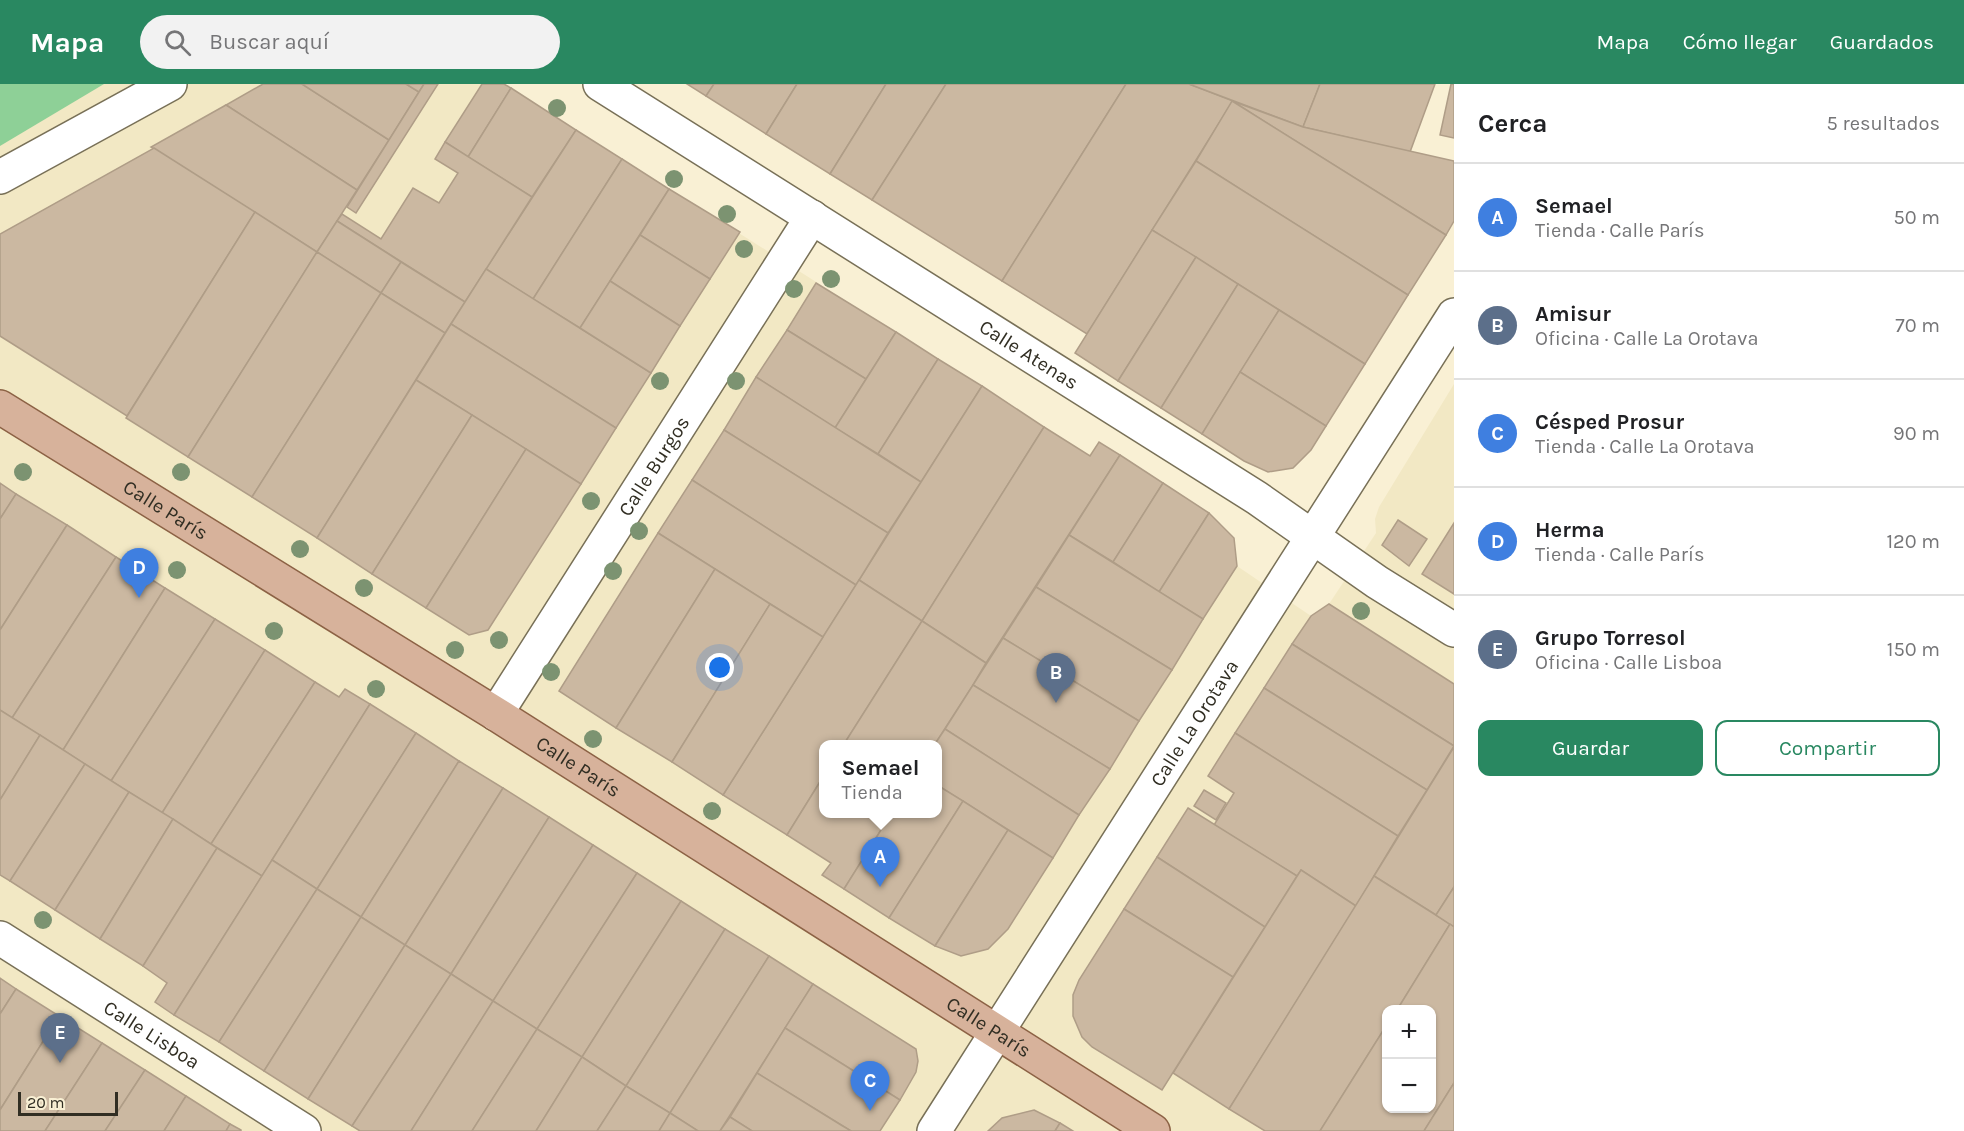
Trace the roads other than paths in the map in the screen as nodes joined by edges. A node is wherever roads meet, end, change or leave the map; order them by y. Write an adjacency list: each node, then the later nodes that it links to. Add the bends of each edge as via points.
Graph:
1 (170, 84): 3 (street)
2 (600, 84): 4 (street, Calle Atenas)
3 (0, 177)
4 (812, 217): 7 (street, Calle Atenas); 9 (street, Calle Burgos)
5 (1454, 315): 7 (street, Calle La Orotava)
6 (0, 407): 9 (main road, Calle París)
7 (1313, 537): 8 (street, Calle Atenas); 11 (street, Calle La Orotava)
8 (1454, 630)
9 (496, 714): 11 (main road, Calle París)
10 (0, 938): 12 (street, Calle Lisboa)
11 (997, 1034): 13 (street, Calle La Orotava); 14 (main road, Calle París)
12 (304, 1131)
13 (934, 1131)
14 (1153, 1131)

